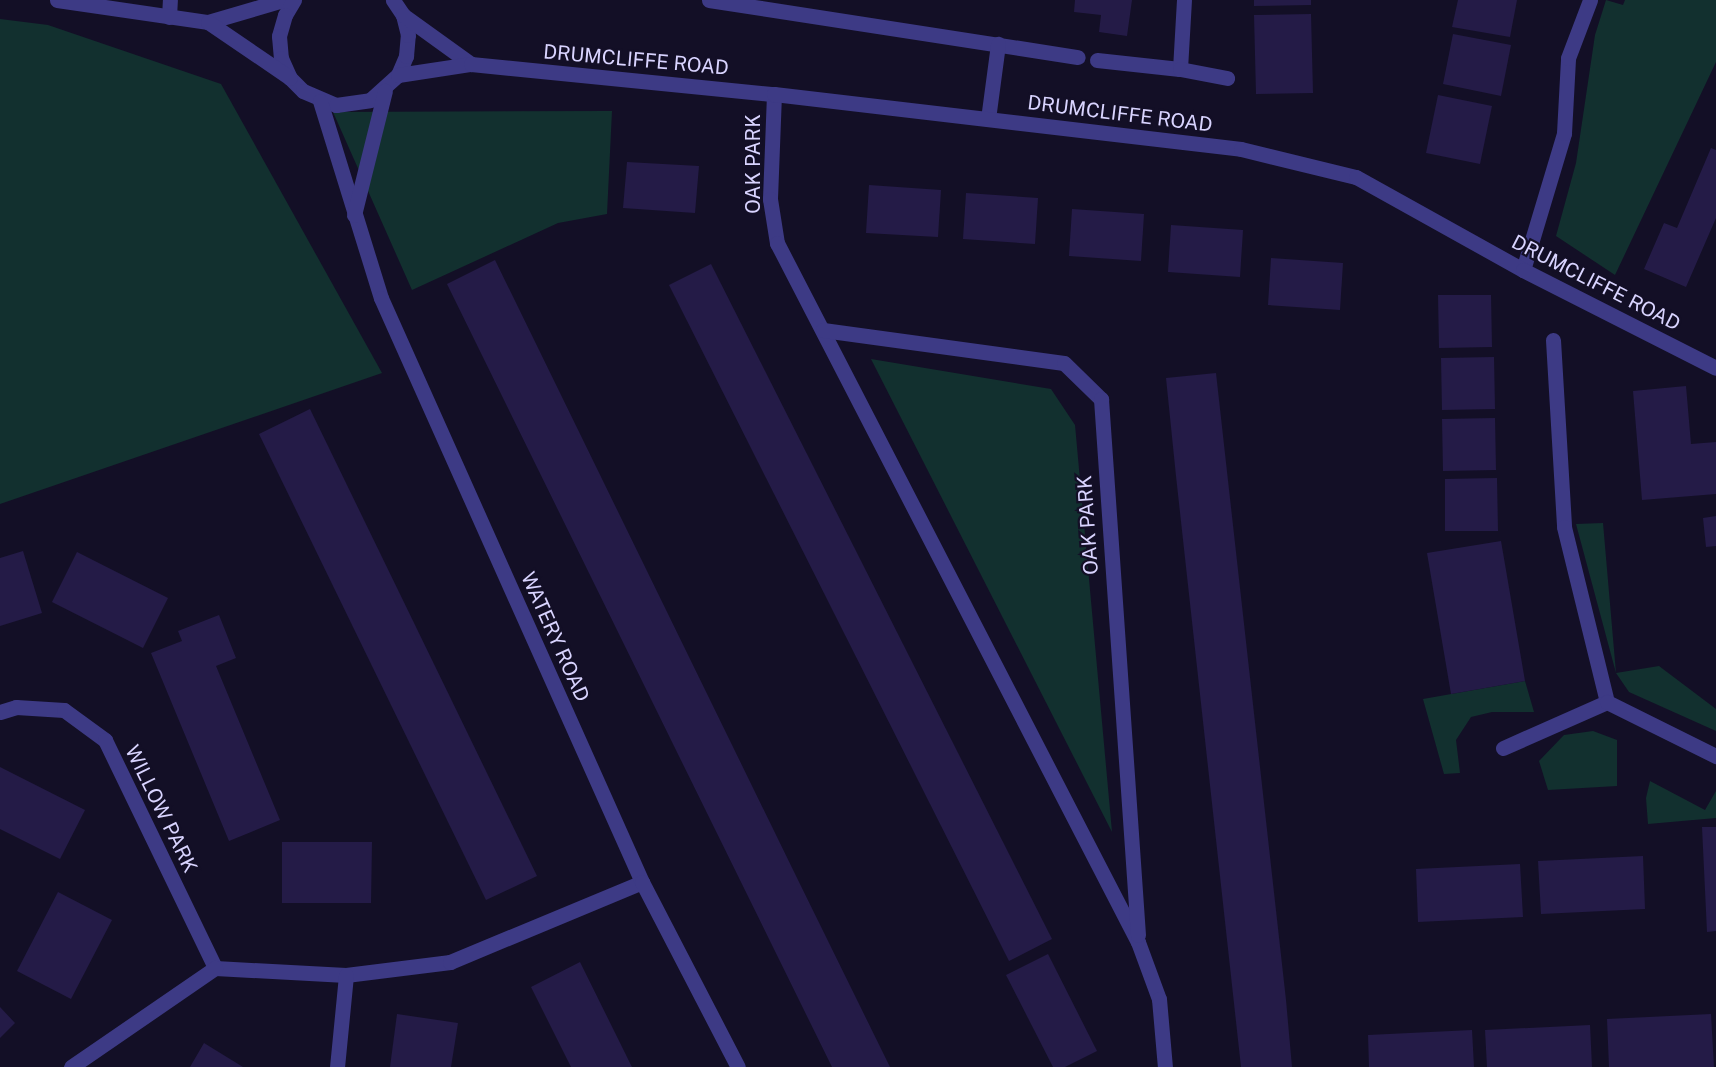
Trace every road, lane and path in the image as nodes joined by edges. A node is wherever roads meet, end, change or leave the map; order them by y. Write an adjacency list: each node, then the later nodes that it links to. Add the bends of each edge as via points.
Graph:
1 (57, 0): 10 (street)
2 (170, 0): 10 (street)
3 (283, 0): 11 (street)
4 (294, 0): 18 (street, via 279,36 281,58)
5 (393, 0): 9 (street)
6 (709, 0): 12 (street)
7 (1184, 0): 16 (street)
8 (1590, 0): 25 (street, via 1568,58 1564,133)
9 (403, 15): 15 (street); 17 (street, via 408,35 406,56)
10 (169, 16): 11 (street)
11 (208, 22): 18 (street)
12 (998, 44): 13 (street); 23 (street)
13 (1078, 57)
14 (1097, 60): 16 (street)
15 (471, 64): 17 (street, DRUMCLIFFE ROAD); 21 (street, DRUMCLIFFE ROAD)
16 (1180, 69): 19 (street)
17 (398, 75): 20 (street)
18 (290, 78): 22 (street)
19 (1227, 78)
20 (385, 91): 22 (street, via 353,105); 24 (street)
21 (774, 94): 23 (street, DRUMCLIFFE ROAD); 26 (street, OAK PARK, via 770,199 777,243)
22 (320, 101): 24 (street, WATERY ROAD)
23 (988, 119): 25 (street, DRUMCLIFFE ROAD, via 1241,149 1356,177)
24 (354, 215): 33 (street, WATERY ROAD, via 381,298)
25 (1522, 270): 28 (street, DRUMCLIFFE ROAD)
26 (823, 330): 34 (street, OAK PARK); 34 (street, OAK PARK, via 1064,363 1101,399)
27 (1553, 340): 29 (street, via 1564,527)
28 (1716, 368)
29 (1607, 702): 31 (street); 32 (street)
30 (0, 712): 35 (street, WILLOW PARK, via 16,707 64,710 105,740)
31 (1503, 748)
32 (1716, 756)
33 (642, 882): 36 (street, via 450,962); 39 (street, WATERY ROAD)
34 (1138, 942): 40 (street, OAK PARK, via 1159,999)
35 (215, 968): 36 (street); 37 (street)
36 (346, 975): 38 (street)
37 (71, 1067)
38 (337, 1067)
39 (738, 1067)
40 (1165, 1067)

